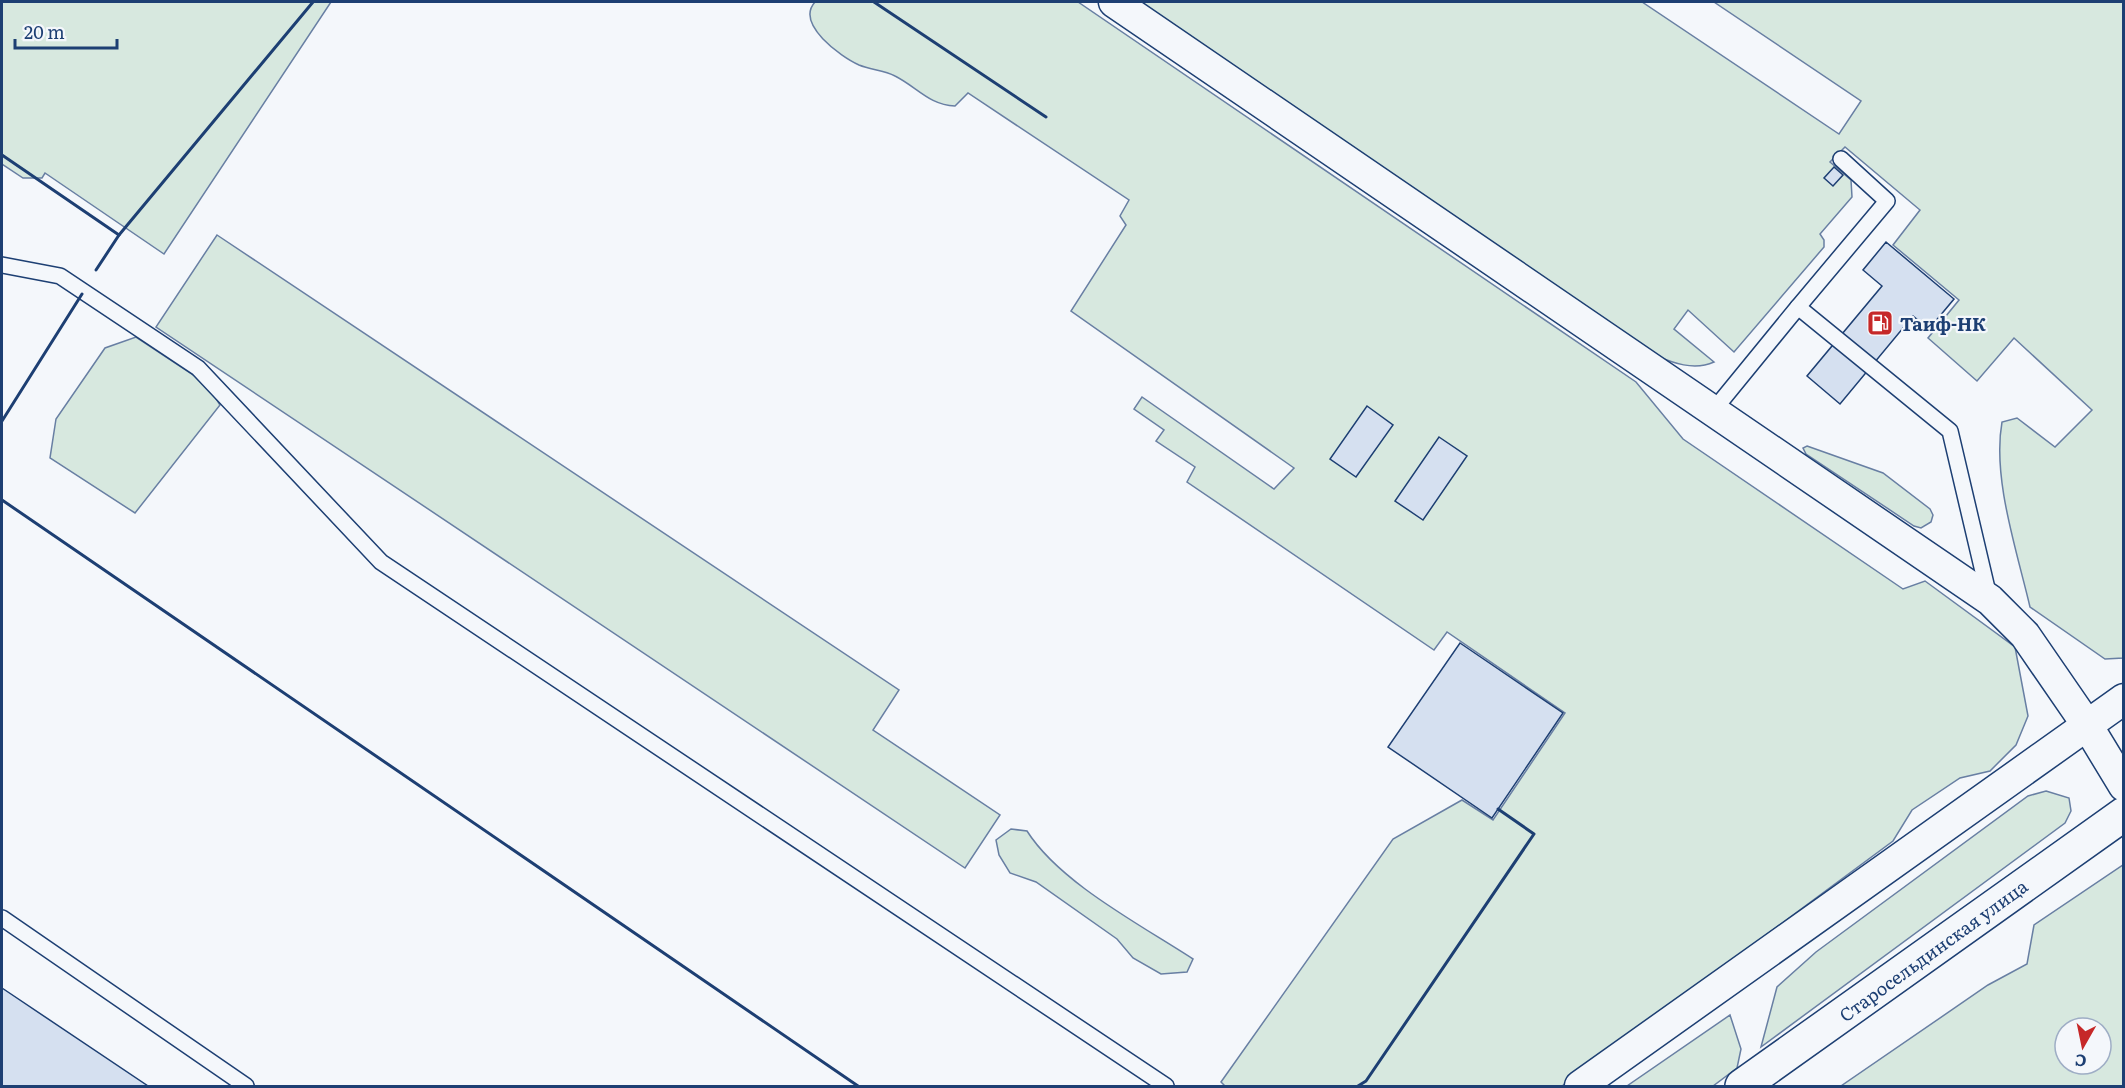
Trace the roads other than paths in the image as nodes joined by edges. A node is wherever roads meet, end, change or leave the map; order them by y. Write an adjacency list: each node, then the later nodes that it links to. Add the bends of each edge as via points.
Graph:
1 (1114, 2): 5 (street)
2 (1841, 159): 4 (lane, via 1887,201)
3 (2, 266): 13 (lane, via 60,276 198,368 381,562)
4 (1798, 307): 5 (lane); 6 (lane, via 1950,431)
5 (1713, 411): 6 (street)
6 (1990, 600): 8 (street, via 2025,636)
7 (2124, 699): 8 (street)
8 (2087, 725): 9 (street); 14 (street)
9 (2124, 786)
10 (2124, 814): 15 (main road, Старосельдинская улица)
11 (2, 918): 12 (lane)
12 (246, 1086)
13 (1166, 1086)
14 (1580, 1086)
15 (1742, 1086)

